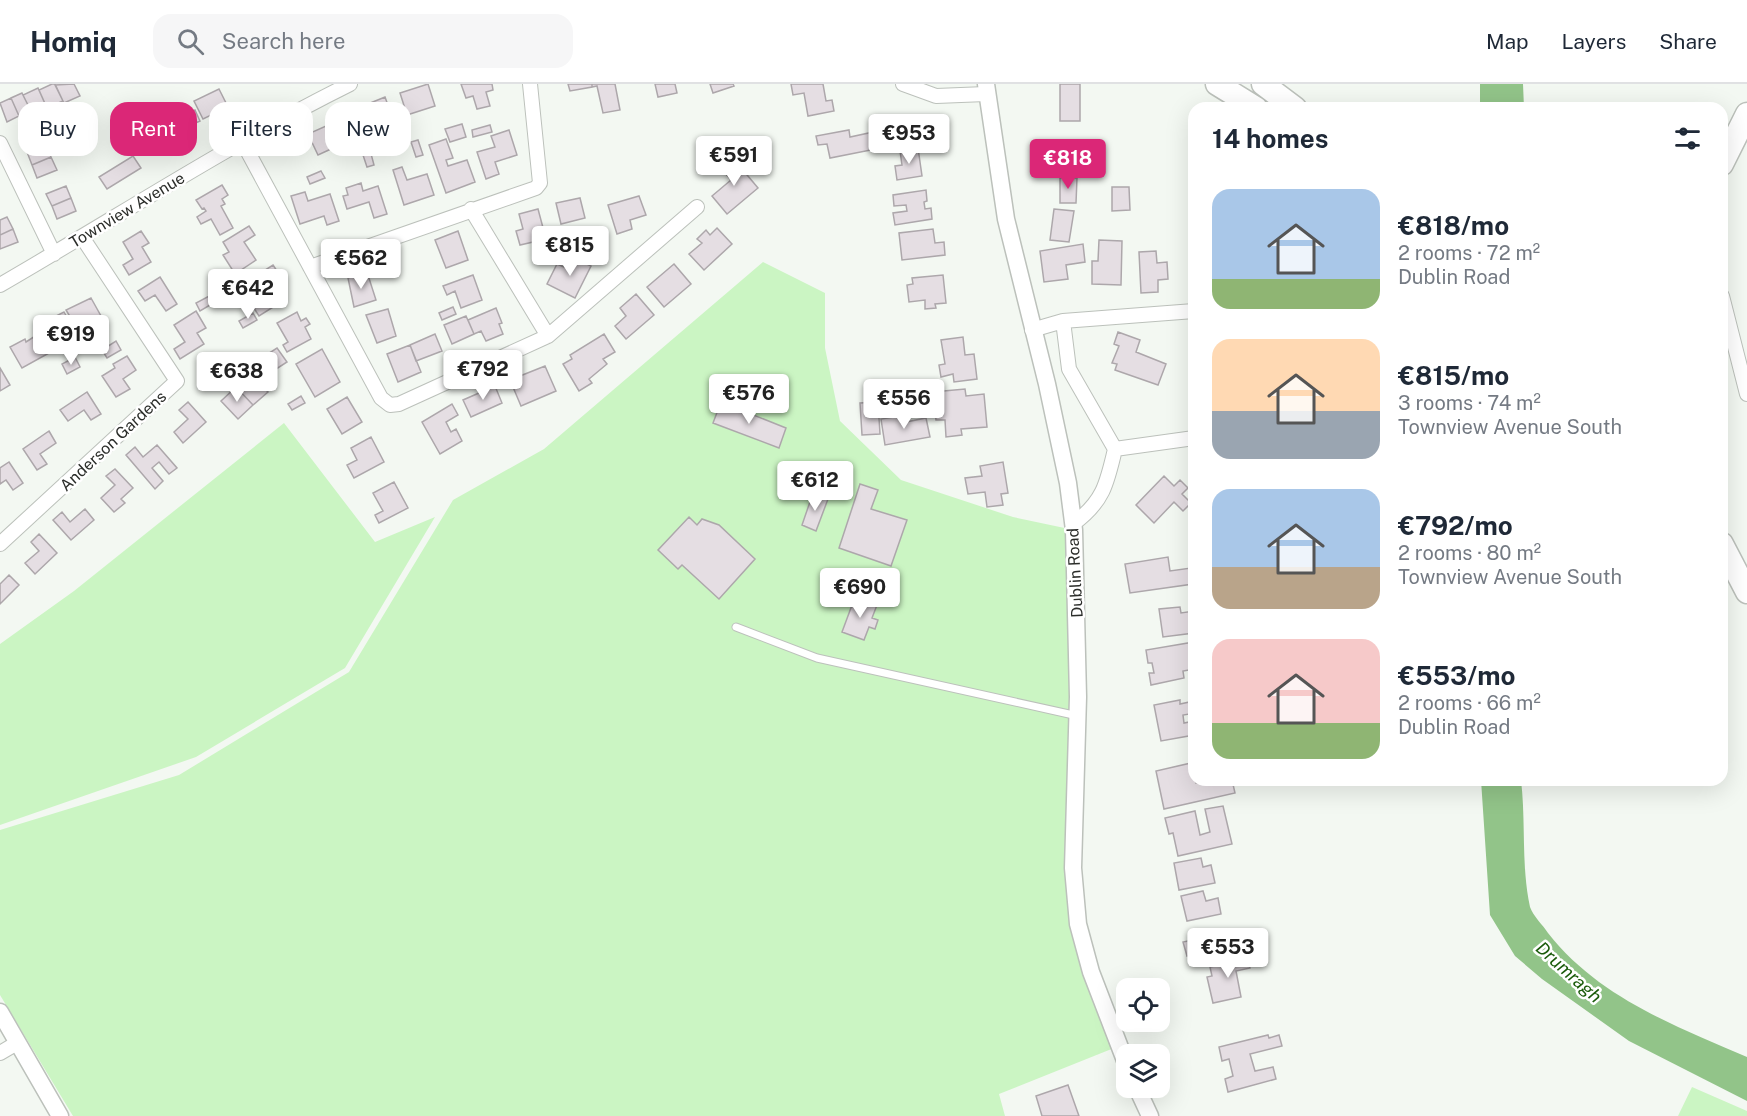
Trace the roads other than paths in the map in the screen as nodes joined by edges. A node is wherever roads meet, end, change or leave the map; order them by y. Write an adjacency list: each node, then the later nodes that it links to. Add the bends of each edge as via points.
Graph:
1 (350, 84): 9 (street, Townview Avenue)
2 (530, 84): 16 (street, via 540,183 528,193)
3 (903, 84): 6 (street, via 936,96)
4 (1217, 84): 7 (highway)
5 (1263, 84): 8 (highway)
6 (986, 89): 24 (street, Dublin Road, via 1006,219)
7 (1246, 102)
8 (1287, 102)
9 (313, 104)
10 (1747, 114): 12 (highway)
11 (0, 143): 18 (street)
12 (1728, 152)
13 (217, 156): 17 (street, Townview Avenue)
14 (250, 156): 19 (street)
15 (697, 207): 25 (street)
16 (471, 209): 19 (street); 25 (street)
17 (82, 237): 18 (street, Townview Avenue); 30 (street, Anderson Gardens, via 177,381)
18 (54, 254): 20 (street, Townview Avenue)
19 (310, 267): 25 (street, via 381,398 390,405)
20 (0, 285)
21 (1188, 311): 23 (street)
22 (1728, 320): 26 (street)
23 (1063, 321): 24 (street); 28 (street, via 1069,369)
24 (1032, 330): 29 (street, Dublin Road, via 1047,384)
25 (548, 336)
26 (1747, 394)
27 (1188, 439): 28 (street)
28 (1115, 449): 29 (street, via 1102,495 1091,511)
29 (1073, 524): 34 (street, Dublin Road)
30 (0, 544)
31 (1728, 556): 32 (highway)
32 (1747, 592)
33 (736, 627): 34 (lane, via 817,658)
34 (1078, 717): 37 (street, Dublin Road, via 1073,868 1078,924 1091,972)
35 (2, 1019): 36 (street)
36 (17, 1043): 38 (street); 40 (street)
37 (1119, 1044)
38 (0, 1053)
39 (1142, 1098): 41 (street)
40 (60, 1116)
41 (1150, 1116)

